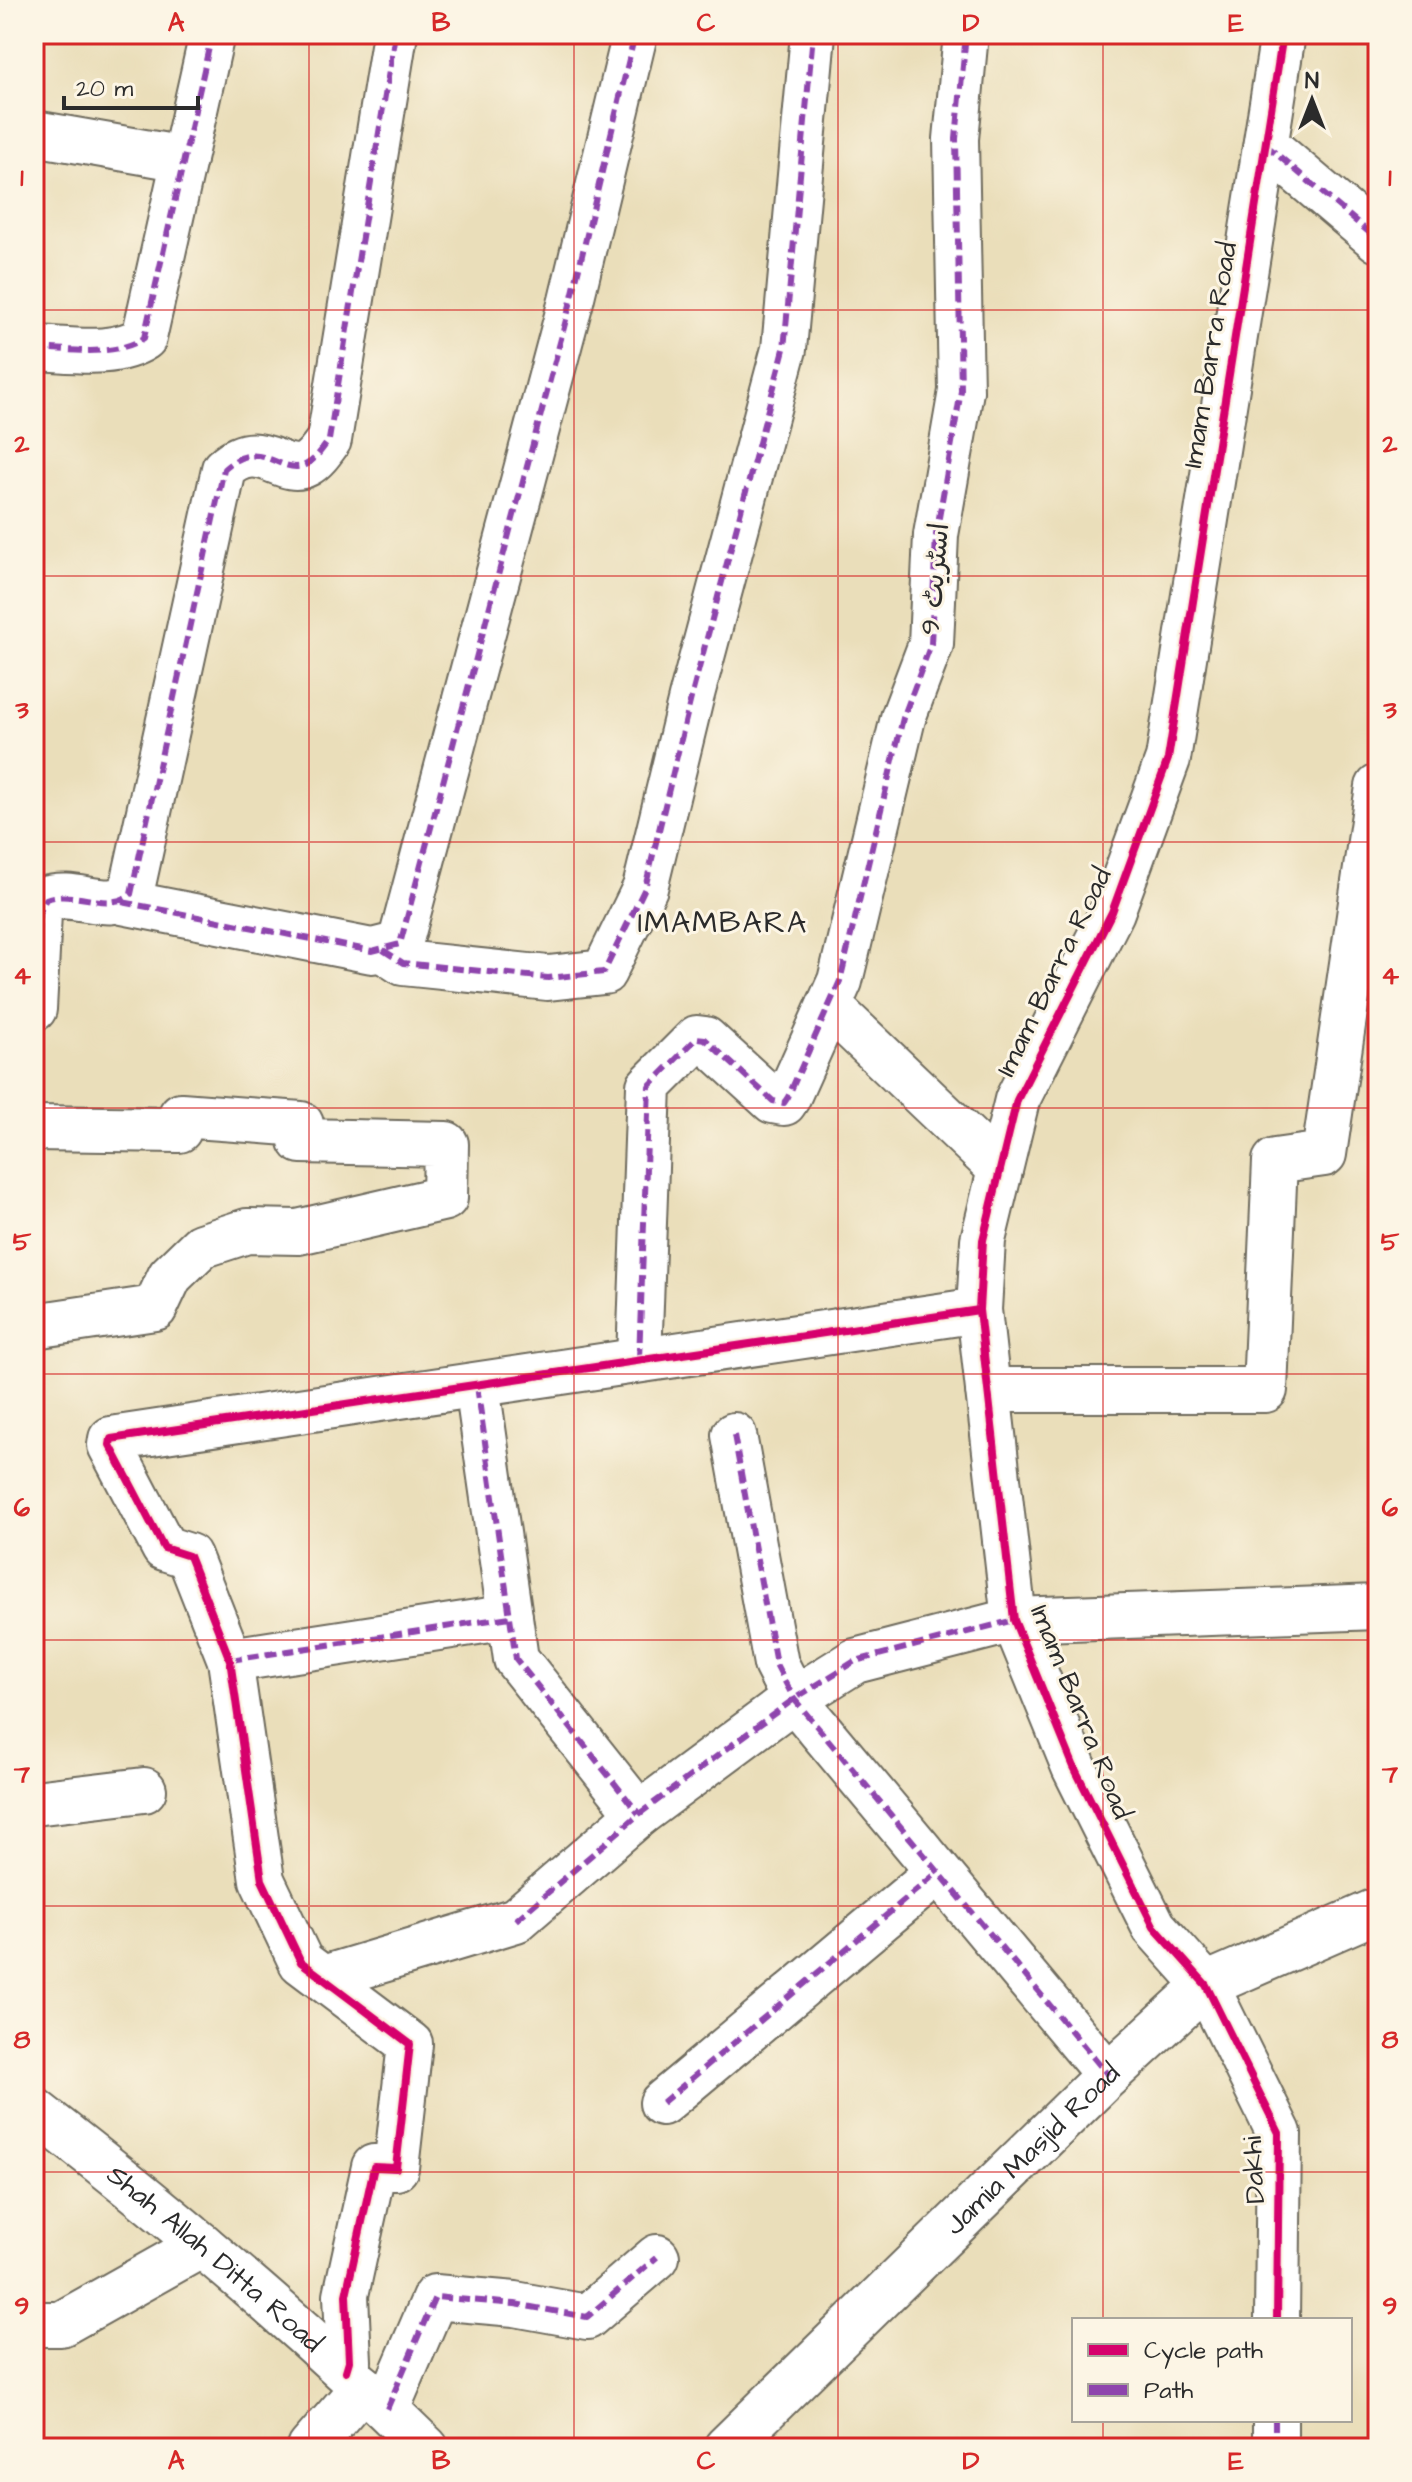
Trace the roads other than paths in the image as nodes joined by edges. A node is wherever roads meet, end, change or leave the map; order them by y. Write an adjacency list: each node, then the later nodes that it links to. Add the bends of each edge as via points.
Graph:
1 (212, 34): 9 (street)
2 (395, 34): 13 (street, via 329,440 309,464 299,467 252,454 235,458 224,469 131,894)
3 (635, 34): 14 (street, via 571,301 405,929 400,944)
4 (813, 34): 14 (street, via 784,349 645,888 604,972 548,978 403,963)
5 (966, 34): 15 (street, اسٹریٹ 9, via 956,139 961,391 936,535 931,644 903,718 840,981)
6 (1283, 34): 8 (street, Imam Barra Road)
7 (34, 133): 9 (street)
8 (1266, 145): 10 (street); 18 (street, Imam Barra Road, via 1168,759 1112,912 1017,1100)
9 (184, 159): 11 (street, via 144,338 116,350)
10 (1378, 240)
11 (34, 348)
12 (1378, 787): 23 (street, via 1324,1154 1275,1161 1265,1390)
13 (122, 902): 14 (street); 16 (street, via 60,894 46,899 39,913)
14 (383, 950)
15 (829, 1006): 18 (street); 21 (street, اسٹریٹ 9, via 784,1103 773,1101 705,1039 697,1038 649,1086)
16 (34, 1009)
17 (34, 1128): 20 (street, via 179,1130 181,1115 301,1124 301,1141 446,1144 445,1198 298,1232 247,1231 201,1246 170,1276 155,1308)
18 (1000, 1169): 19 (street, Imam Barra Road, via 983,1240)
19 (979, 1310): 21 (street); 23 (street, Imam Barra Road)
20 (34, 1326)
21 (639, 1359): 22 (street)
22 (477, 1386): 26 (street); 28 (street, via 111,1439 164,1548 189,1556)
23 (988, 1390): 27 (street, Imam Barra Road)
24 (734, 1435): 29 (street, via 776,1664)
25 (1378, 1607): 27 (street)
26 (510, 1617): 28 (street); 32 (street, via 516,1659)
27 (1014, 1620): 29 (street, via 855,1661); 36 (street, Imam Barra Road, via 1074,1767 1154,1927)
28 (230, 1660): 35 (street, via 262,1880 301,1962)
29 (794, 1699): 32 (street); 33 (street)
30 (144, 1790): 31 (street)
31 (34, 1803)
32 (639, 1814): 35 (street, via 516,1920)
33 (938, 1872): 37 (street); 38 (street)
34 (1378, 1910): 36 (street, Jamia Masjid Road)
35 (323, 1978): 44 (street, via 410,2044 396,2168 374,2167 346,2295 349,2361)
36 (1206, 1985): 37 (street, Jamia Masjid Road); 42 (street, Dakhi, via 1279,2133)
37 (1108, 2075): 48 (street, Jamia Masjid Road)
38 (662, 2103)
39 (34, 2110): 40 (street, Shah Allah Ditta Road)
40 (202, 2245): 43 (street, via 61,2324); 44 (street, Shah Allah Ditta Road)
41 (657, 2257): 44 (street, via 587,2317 435,2297)
42 (1277, 2318)
43 (34, 2324)
44 (365, 2389): 46 (street); 47 (street, Shah Allah Ditta Road)
45 (1275, 2422): 49 (street)
46 (310, 2448)
47 (426, 2448)
48 (726, 2448)
49 (1275, 2448)

